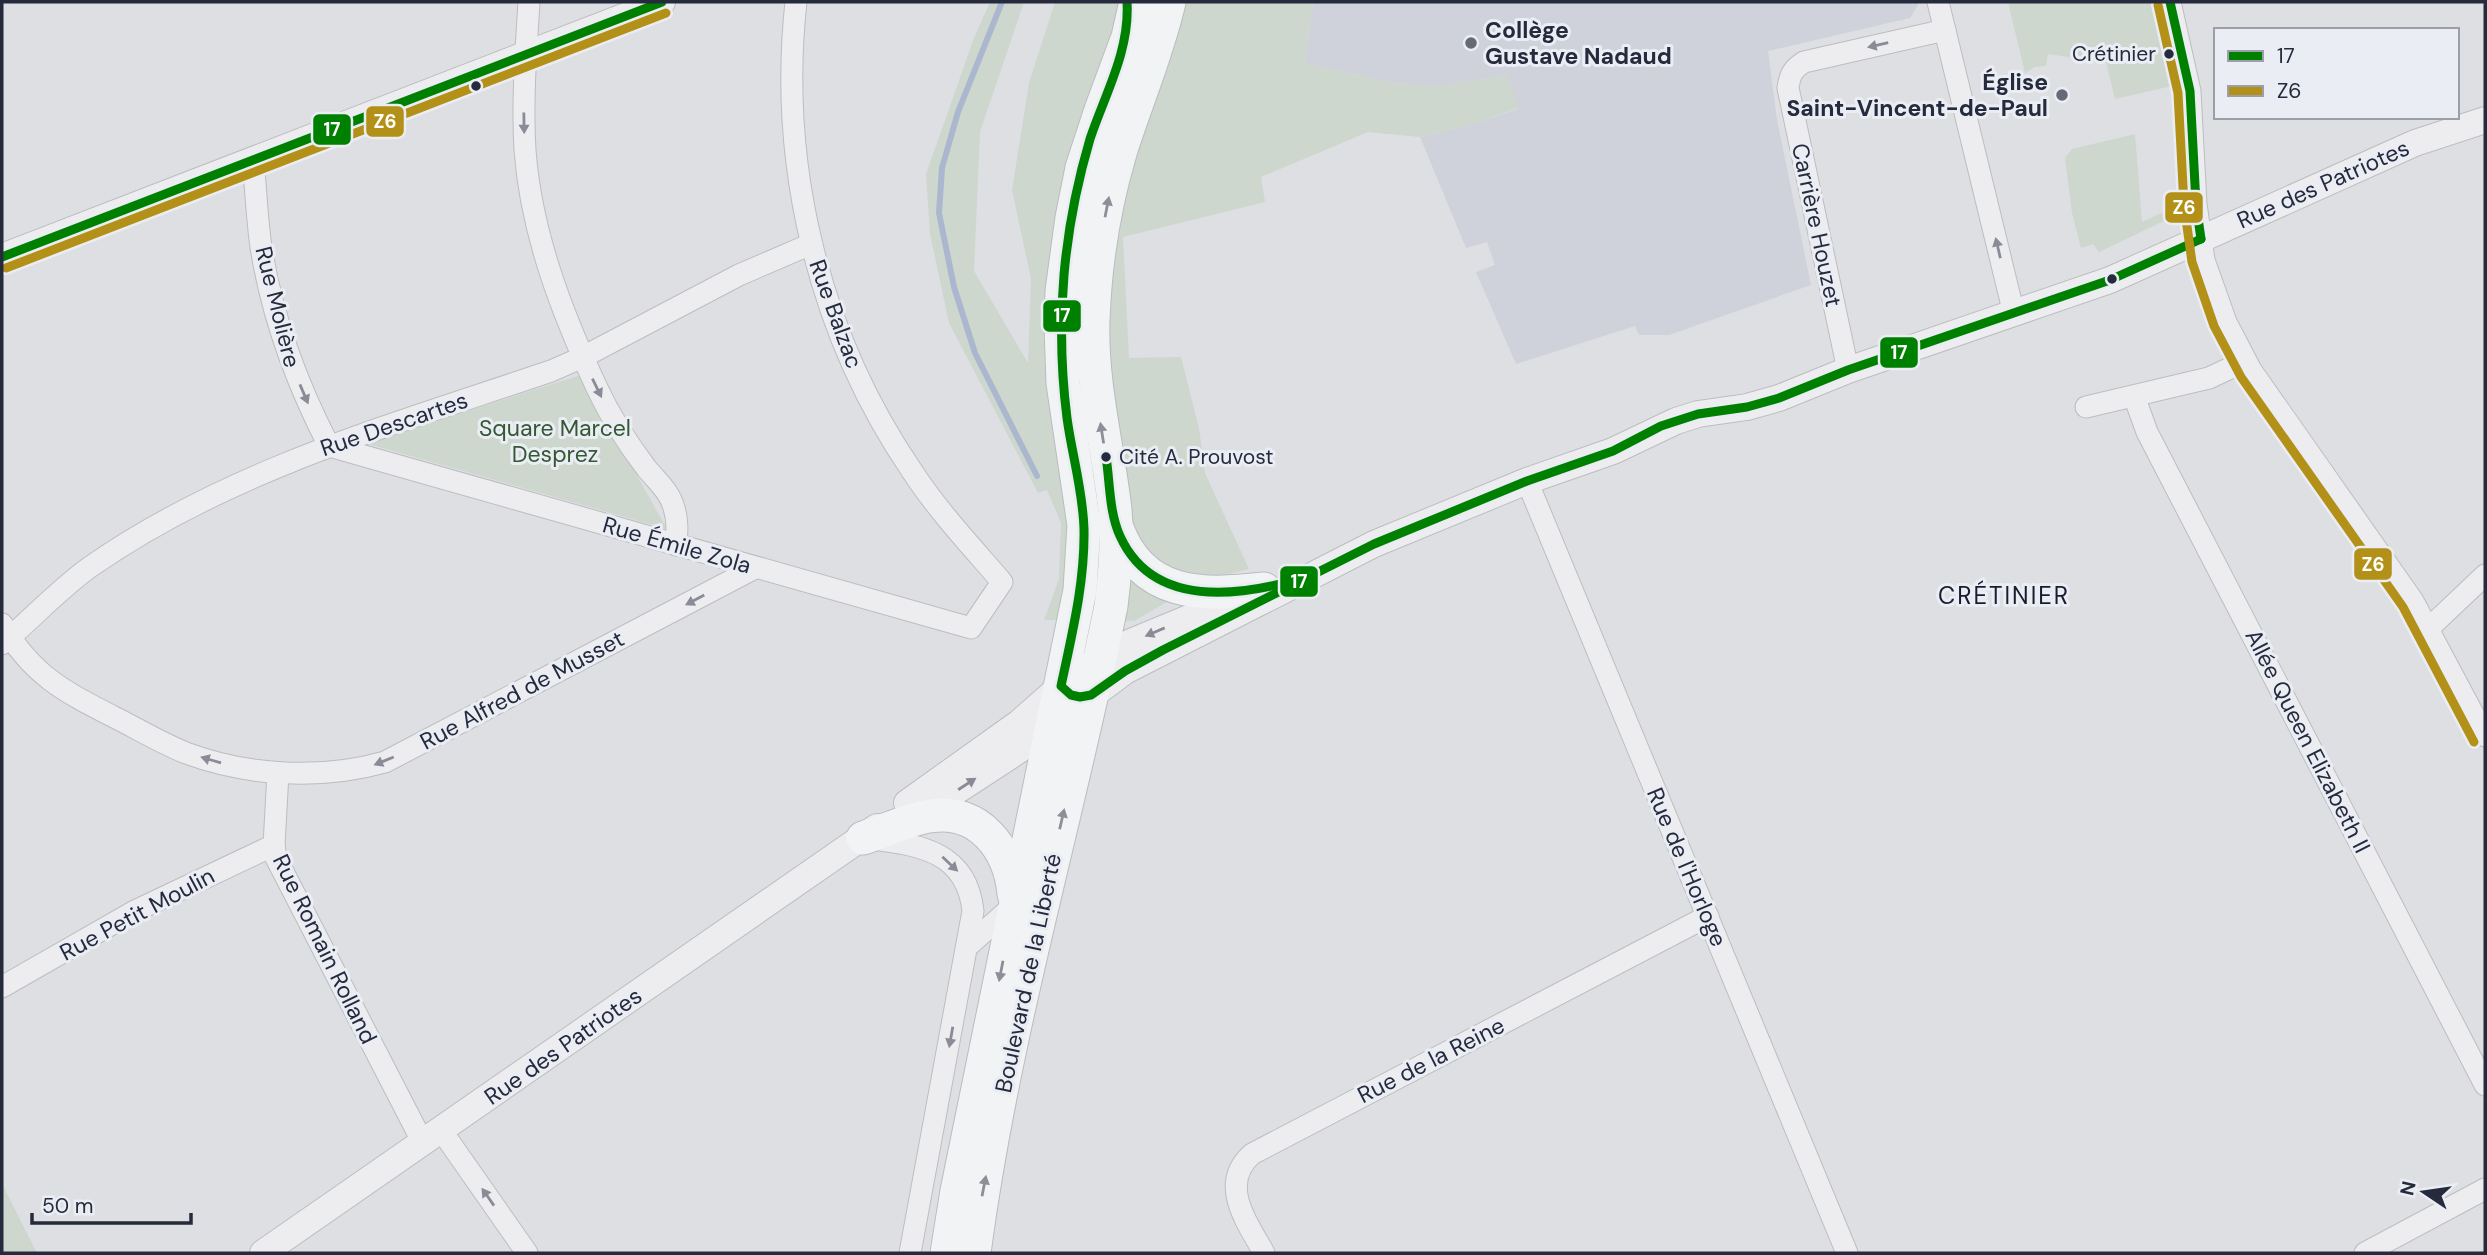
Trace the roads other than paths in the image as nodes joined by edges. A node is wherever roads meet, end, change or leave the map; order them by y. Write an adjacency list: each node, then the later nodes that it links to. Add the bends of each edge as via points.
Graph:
1 (529, 2): 11 (street)
2 (662, 2): 11 (street)
3 (796, 2): 15 (street, Rue Balzac, via 793,132)
4 (1127, 2): 10 (street)
5 (1136, 2): 10 (main road)
6 (1169, 2): 25 (main road, one-way to 6, via 1095,378 1095,289 1110,191)
7 (1938, 2): 9 (street)
8 (2170, 2): 14 (street, via 2190,91)
9 (1945, 30): 17 (street, one-way to 9); 20 (street, Carrière Houzet, one-way to 20, via 1804,62 1790,76 1788,88)
10 (1128, 37): 35 (main road, via 1085,158 1066,252 1063,383 1084,543)
11 (526, 55): 13 (street); 18 (street, one-way to 18, via 525,137 532,204 550,271)
12 (2485, 120): 14 (street, Rue des Patriotes, via 2415,143)
13 (253, 161): 16 (street); 23 (street, Rue Molière, one-way to 23, via 261,248 278,317 293,370)
14 (2201, 239): 17 (street, Rue des Patriotes, via 2110,280); 19 (street, via 2208,276)
15 (811, 244): 18 (street, Rue Descartes, via 739,275); 30 (street, Rue Balzac, via 837,328 885,428 932,500)
16 (2, 257)
17 (2014, 314): 20 (street, Rue des Patriotes)
18 (583, 357): 23 (street, Rue Descartes); 26 (street, one-way to 26, via 614,419 674,505)
19 (2245, 361): 21 (street, via 2209,378); 32 (street)
20 (1848, 370): 24 (street, Rue des Patriotes, via 1758,404 1676,421 1613,451)
21 (2134, 396): 22 (street); 45 (street, Allée Queen Elizabeth II, via 2147,432)
22 (2086, 407)
23 (329, 446): 26 (street, Rue Émile Zola); 33 (street, Rue Descartes, via 228,487 162,522 67,585)
24 (1527, 481): 28 (street, Rue des Patriotes); 42 (street, Rue de l'Horloge)
25 (1115, 525): 31 (main road, via 1135,562 1162,582 1208,593); 34 (main road, via 1114,578)
26 (676, 545): 27 (street, Rue Émile Zola)
27 (755, 568): 30 (street, Rue Émile Zola, via 971,628); 38 (street, Rue Alfred de Musset, one-way to 38, via 385,762 338,771)
28 (1316, 572): 31 (street, Rue des Patriotes); 35 (street, Rue des Patriotes, via 1125,671)
29 (2485, 575): 32 (street)
30 (1002, 582)
31 (1264, 589): 34 (street, Rue des Patriotes, one-way to 34)
32 (2428, 629): 37 (street)
33 (4, 635): 38 (street, one-way to 33, via 215,762 162,742 49,681)
34 (1100, 658): 35 (main road)
35 (1076, 690): 36 (main road, Boulevard de la Liberté); 39 (street, Rue des Patriotes, via 1019,723); 52 (main road, Boulevard de la Liberté, one-way to 35)
36 (1052, 727): 39 (street, Rue des Patriotes, one-way to 36, via 955,792); 41 (main road, Boulevard de la Liberté)
37 (2485, 736)
38 (278, 773): 40 (street, Rue Romain Rolland)
39 (863, 838): 41 (main road, via 929,816 951,816 976,825 993,838 1006,860); 43 (street, one-way to 43, via 918,846 955,867 972,898); 46 (street, Rue des Patriotes)
40 (274, 845): 44 (street, Rue Petit Moulin, via 133,912); 46 (street, Rue Romain Rolland, via 283,872)
41 (1014, 904): 43 (street, Boulevard de la Liberté); 51 (main road, Boulevard de la Liberté, one-way to 51)
42 (1708, 916): 53 (street, Rue de la Reine, via 1252,1154 1240,1169 1235,1190); 54 (street, Rue de l'Horloge)
43 (968, 946): 50 (street, one-way to 50)
44 (2, 987)
45 (2485, 1084)
46 (432, 1136): 48 (street, Rue des Patriotes); 49 (street, Rue Romain Rolland, one-way to 46)
47 (2485, 1189): 55 (street)
48 (263, 1253)
49 (527, 1253)
50 (910, 1253)
51 (947, 1253)
52 (974, 1253)
53 (1264, 1253)
54 (1847, 1253)
55 (2365, 1253)

